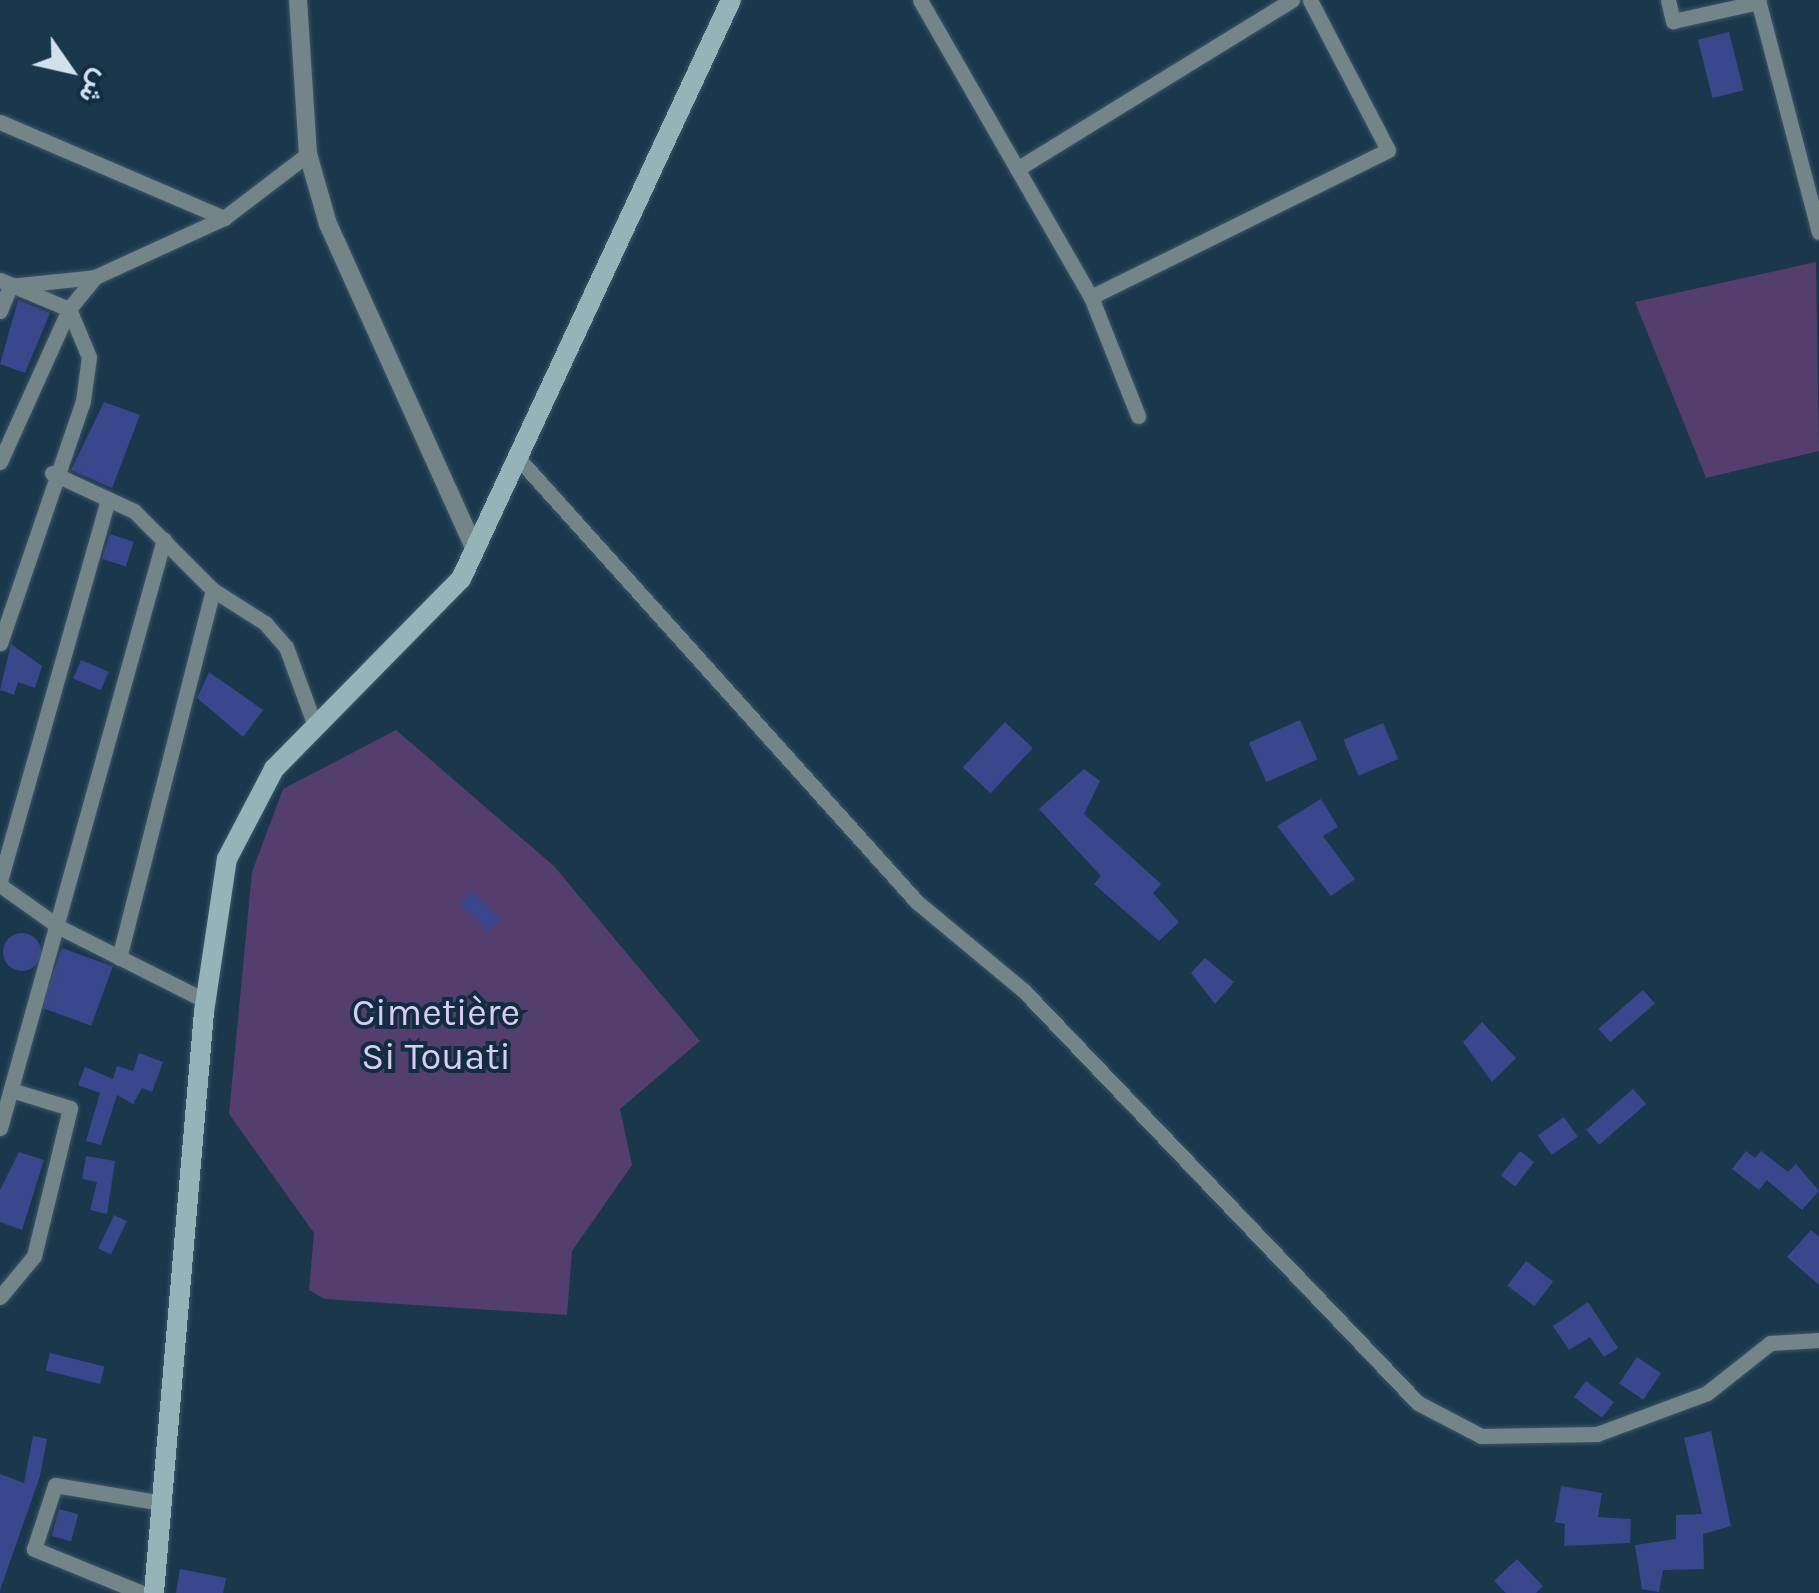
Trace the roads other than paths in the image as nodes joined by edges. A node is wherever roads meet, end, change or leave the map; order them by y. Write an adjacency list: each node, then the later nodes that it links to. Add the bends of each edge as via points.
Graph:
1 (298, 0): 9 (street)
2 (730, 0): 19 (main road)
3 (920, 0): 10 (street)
4 (1292, 0): 10 (street)
5 (1310, 0): 15 (street, via 1388,150)
6 (1668, 0): 7 (street, via 1673,21)
7 (1759, 1): 12 (street)
8 (0, 122): 11 (street)
9 (308, 154): 11 (street); 24 (street, via 357,303)
10 (1017, 170): 15 (street)
11 (224, 218): 13 (street)
12 (1819, 232)
13 (95, 277): 14 (street); 16 (street)
14 (5, 283): 16 (street); 17 (street)
15 (1091, 297): 18 (street)
16 (69, 309): 20 (street); 21 (street, via 88,381)
17 (0, 312)
18 (1138, 416)
19 (518, 458): 24 (main road); 35 (street, via 917,902 1023,990 1250,1235 1448,1423 1481,1436 1597,1434 1708,1393 1770,1343)
20 (0, 462)
21 (52, 473): 22 (street); 26 (street)
22 (108, 498): 23 (street); 28 (street)
23 (164, 538): 25 (street); 29 (street)
24 (475, 550): 27 (main road, via 433,616)
25 (212, 590): 27 (street, via 286,646); 30 (street)
26 (0, 642)
27 (315, 726): 31 (main road, via 244,816 227,859)
28 (0, 883): 29 (street)
29 (59, 927): 30 (street); 32 (street)
30 (119, 958): 31 (street)
31 (206, 1002): 36 (main road)
32 (11, 1090): 33 (street); 34 (street, via 70,1108 34,1256)
33 (0, 1128)
34 (0, 1297)
35 (1819, 1340)
36 (162, 1503): 37 (street, via 54,1484 34,1549); 38 (main road)
37 (142, 1593)
38 (154, 1593)

